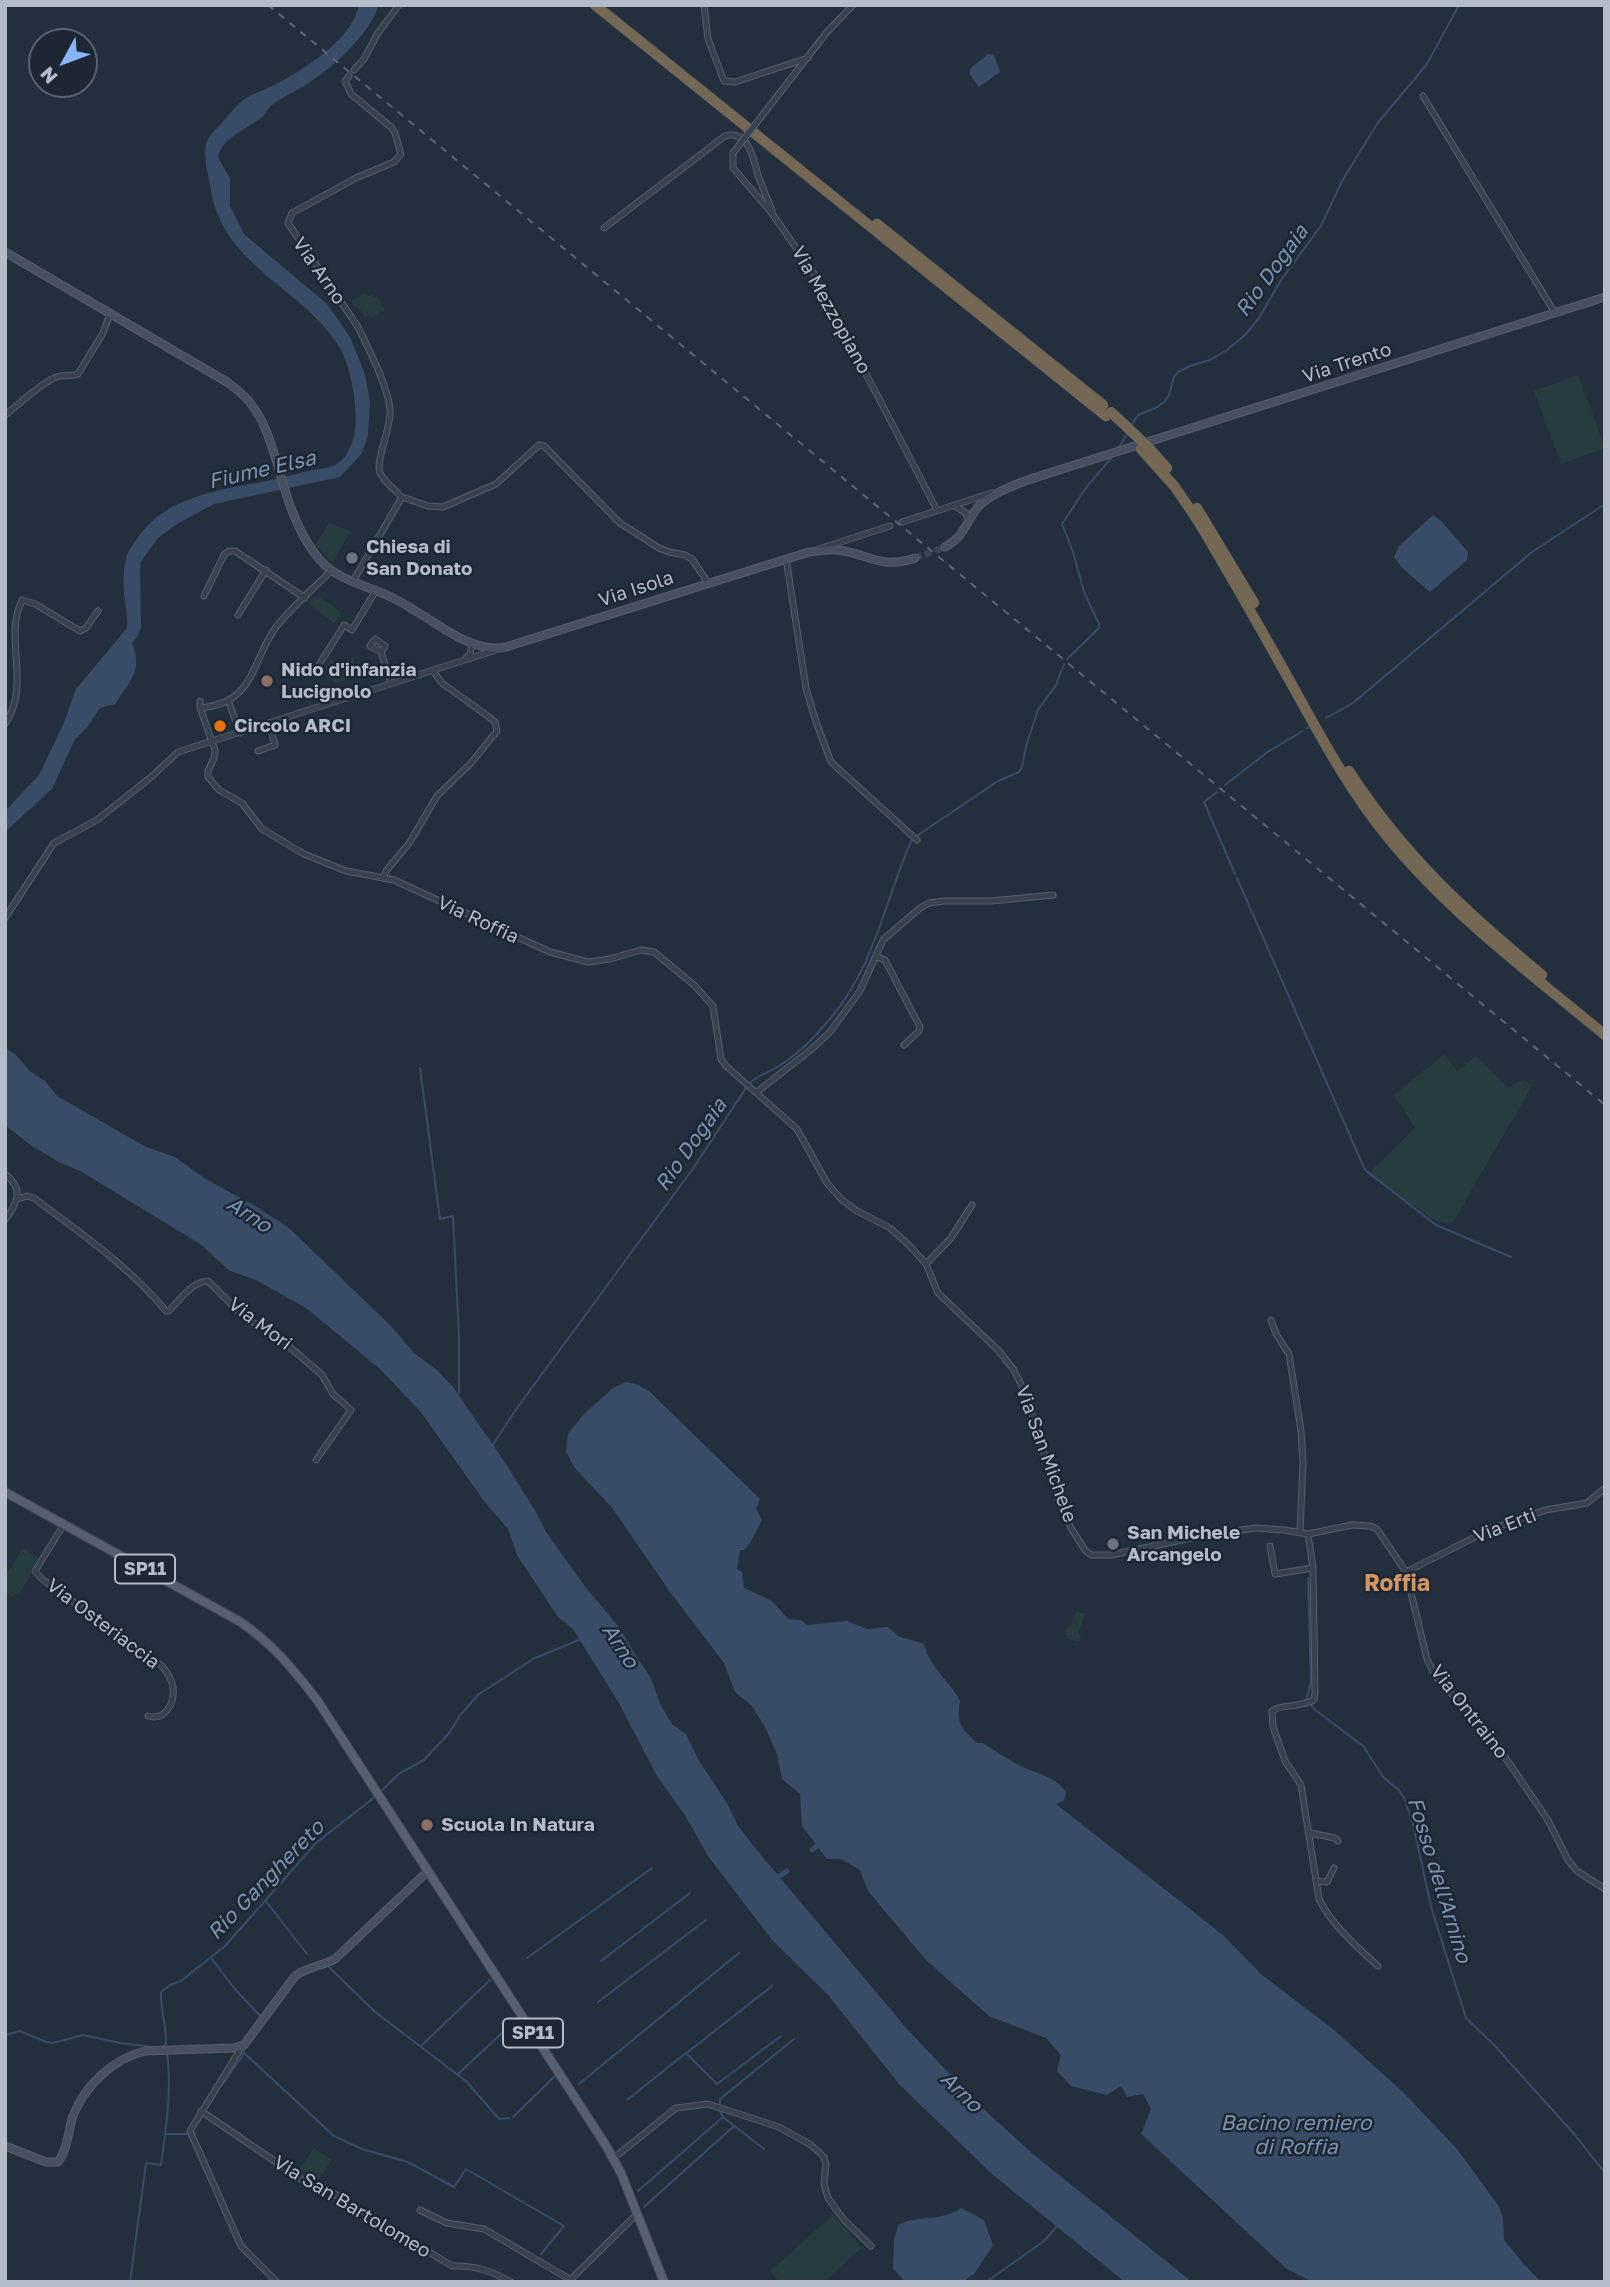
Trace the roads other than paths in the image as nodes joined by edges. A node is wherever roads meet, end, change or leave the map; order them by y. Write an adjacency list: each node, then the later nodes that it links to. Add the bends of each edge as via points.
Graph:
1 (399, 5): 7 (street)
2 (594, 5): 16 (highway)
3 (604, 5): 16 (highway)
4 (704, 5): 6 (street, via 708,39 724,81 735,82)
5 (853, 5): 6 (street, Via Mezzopiano)
6 (808, 58): 10 (street, Via Mezzopiano, bridge, via 733,153 733,169)
7 (354, 70)
8 (349, 76): 20 (street, Via Arno, via 345,81 348,90 391,127 401,154 394,162 292,213 288,223 358,327 387,394 390,422 380,472)
9 (1423, 96): 14 (street)
10 (778, 222): 11 (street, via 746,142 732,134); 22 (street, Via Mezzopiano, via 813,272)
11 (604, 228)
12 (5, 252): 15 (street)
13 (1605, 297): 14 (street, Via Trento)
14 (1555, 313): 19 (street, Via Trento)
15 (110, 314): 17 (street, via 78,374 50,380); 35 (street, via 227,382 251,403 309,547)
16 (1109, 414): 18 (highway, bridge)
17 (5, 415)
18 (1144, 448): 62 (highway, via 1171,472 1204,517 1337,752 1398,838 1480,924); 63 (highway, via 1196,518 1332,755 1390,840 1478,931)
19 (1004, 490): 21 (street); 23 (street)
20 (401, 497): 36 (street); 37 (street, via 443,508 496,484 533,449 544,446 620,523 659,548 692,559)
21 (963, 506): 22 (street); 23 (street); 26 (street)
22 (937, 510): 24 (street)
23 (975, 512): 26 (street)
24 (902, 522)
25 (890, 526): 27 (street, Via Isola)
26 (967, 526): 28 (street)
27 (850, 542): 29 (street, Via Isola, via 850,550); 29 (street, via 841,545); 30 (street, Via Isola); 31 (street)
28 (945, 547)
29 (845, 551): 30 (street, Via Isola); 31 (street, Via Isola)
30 (809, 552): 32 (street, Via Isola)
31 (863, 557): 33 (street, Via Isola, via 893,563)
32 (786, 558): 37 (street, Via Isola); 57 (street, via 806,688 831,762)
33 (915, 558)
34 (266, 570): 39 (street, via 229,551); 40 (street); 42 (street)
35 (331, 571): 36 (street); 40 (street)
36 (353, 581): 38 (street)
37 (708, 583): 44 (street, Via Isola)
38 (376, 590): 43 (street); 48 (street, via 352,630 344,625)
39 (204, 596)
40 (305, 598): 51 (street, via 272,633 251,679)
41 (98, 611): 53 (street, via 80,631 22,600 16,620 18,697)
42 (238, 615)
43 (475, 645): 44 (street); 46 (street); 47 (street)
44 (506, 647): 46 (street, Via Isola)
45 (381, 652): 50 (street)
46 (473, 658): 47 (street, Via Isola)
47 (465, 660): 49 (street, Via Isola)
48 (317, 668)
49 (433, 671): 50 (street, Via Isola); 58 (street, via 442,683 489,716 497,731 437,796)
50 (391, 683): 52 (street, Via Isola)
51 (228, 700): 54 (street); 55 (street, via 200,705)
52 (269, 723): 54 (street, Via Isola); 56 (street, via 275,745)
53 (5, 724)
54 (240, 733): 55 (street, Via Isola)
55 (213, 740): 58 (street, Via Roffia, via 208,777 219,790 242,803 262,829 346,871); 60 (street, Via Isola, via 178,752 97,820 54,843)
56 (258, 751)
57 (917, 840)
58 (384, 877): 65 (street, Via Roffia, via 529,944 576,960 654,952 713,1006 721,1059)
59 (1054, 895): 61 (street, via 929,903 883,940)
60 (5, 918)
61 (877, 957): 64 (street, via 887,964 920,1027); 65 (street, via 854,1002 830,1032)
62 (1605, 1027)
63 (1605, 1035)
64 (904, 1045)
65 (755, 1090): 70 (street, Via San Michele, via 803,1136 831,1188 857,1211 890,1228)
66 (5, 1174): 67 (street)
67 (18, 1199): 69 (street); 72 (street, Via Mori, via 34,1198 117,1262 166,1311 200,1282 208,1282 243,1316 296,1352 351,1410)
68 (972, 1205): 70 (street, via 951,1238)
69 (5, 1220)
70 (926, 1264): 79 (street, Via San Michele, via 938,1293 1014,1370 1058,1499)
71 (1271, 1320): 76 (street, via 1289,1354 1301,1431)
72 (316, 1460)
73 (1605, 1488): 81 (street, Via Erti, via 1587,1503 1546,1510 1491,1529)
74 (5, 1492): 75 (main road, SP11)
75 (64, 1524): 82 (street, Via Osteriaccia, via 35,1571 170,1676 172,1703 163,1716); 86 (main road, SP11, via 239,1621 279,1653 317,1700)
76 (1300, 1533): 77 (street, Via Ontraino); 79 (street, Via Ontraino, via 1255,1528 1111,1555 1091,1555)
77 (1308, 1534): 80 (street); 81 (street, Via Ontraino, via 1370,1526 1381,1534)
78 (1270, 1546): 80 (street, via 1275,1574)
79 (1085, 1550)
80 (1313, 1568): 83 (street, via 1314,1700 1278,1707 1271,1717 1285,1760 1301,1785)
81 (1406, 1572): 88 (street, Via Ontraino, via 1435,1676 1487,1731 1548,1820 1568,1860)
82 (149, 1717)
83 (1310, 1833): 84 (street); 87 (street)
84 (1338, 1841)
85 (1334, 1868): 87 (street, via 1326,1882)
86 (428, 1871): 90 (street, via 335,1959 295,1976); 93 (main road, SP11)
87 (1317, 1881): 89 (street, via 1324,1910)
88 (1605, 1889)
89 (1378, 1966)
90 (240, 2047): 91 (street); 92 (street, via 145,2051 111,2067 78,2107 58,2162)
91 (201, 2111): 98 (street, via 190,2128 191,2135 239,2242); 99 (street, Via San Bartolomeo, via 311,2186 323,2188 452,2266 491,2271)
92 (5, 2146)
93 (614, 2158): 95 (main road, SP11); 96 (street, via 676,2108 708,2104 779,2127 824,2157 828,2198)
94 (420, 2210): 97 (street, via 447,2223 484,2229)
95 (637, 2214): 97 (street); 100 (main road, SP11)
96 (871, 2246)
97 (569, 2281)
98 (277, 2282)
99 (511, 2282)
100 (664, 2282)

